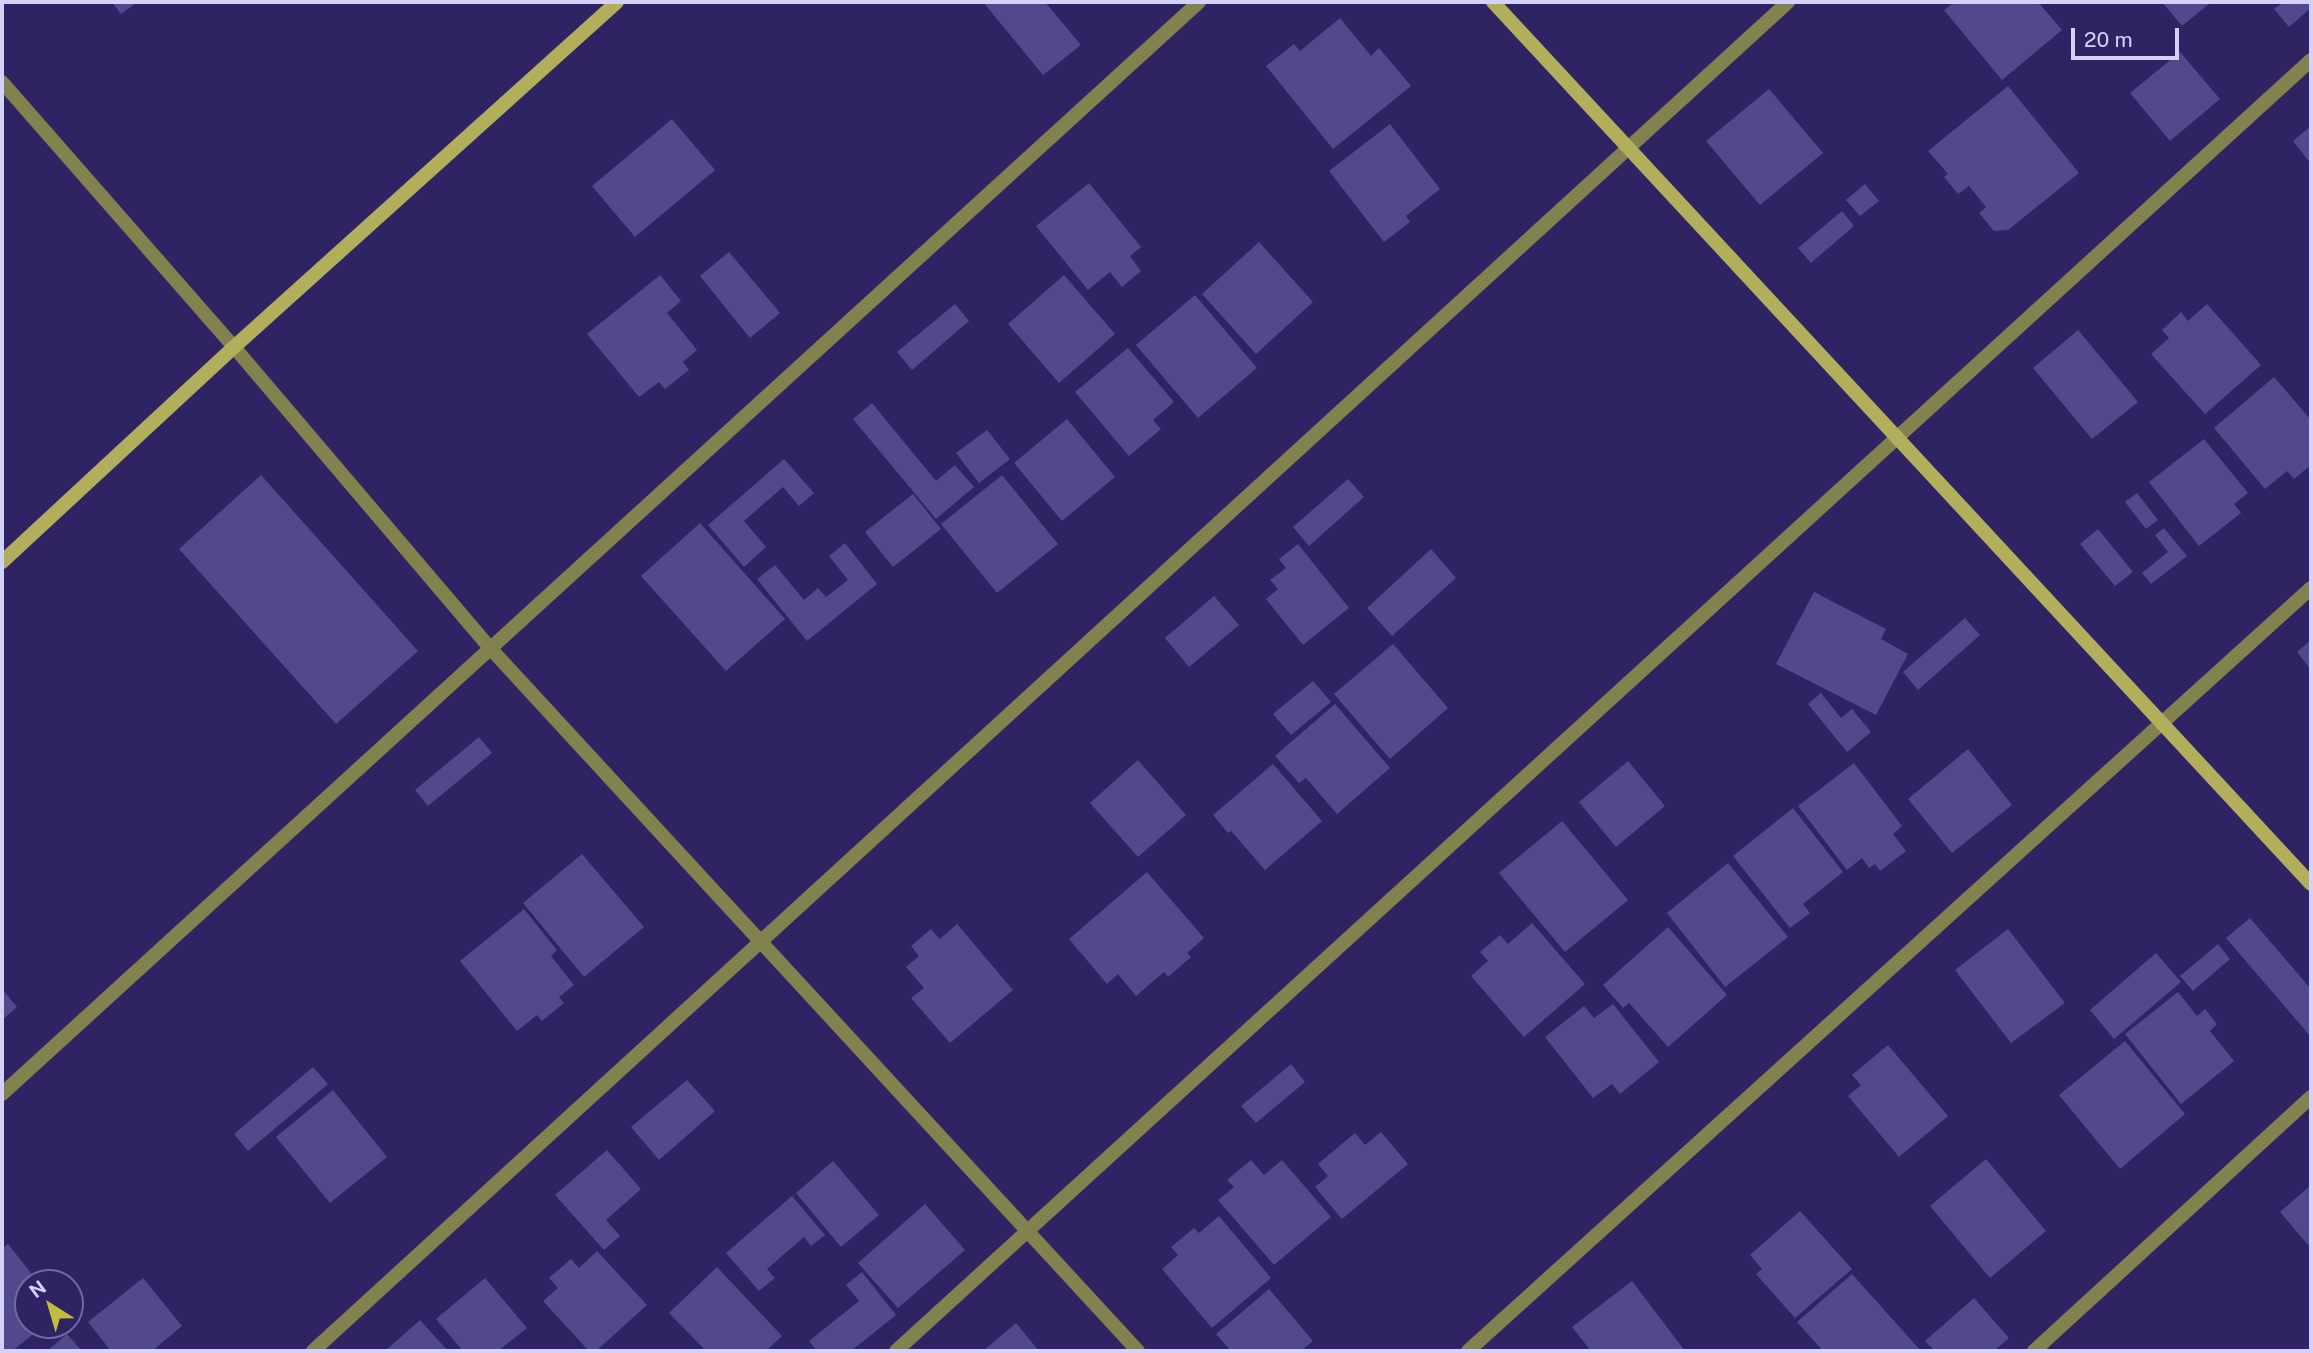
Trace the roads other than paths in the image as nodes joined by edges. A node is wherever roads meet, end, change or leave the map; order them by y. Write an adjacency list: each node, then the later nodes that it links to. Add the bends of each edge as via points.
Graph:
1 (617, 2): 8 (main road)
2 (1199, 2): 12 (street)
3 (1493, 2): 7 (main road)
4 (1788, 2): 7 (street)
5 (2311, 60): 9 (street)
6 (2, 82): 8 (street)
7 (1629, 148): 9 (main road); 15 (street)
8 (234, 347): 10 (main road); 12 (street)
9 (1898, 438): 13 (main road); 18 (street)
10 (2, 562)
11 (2311, 588): 13 (street)
12 (490, 648): 15 (street); 16 (street)
13 (2162, 723): 14 (main road); 22 (street)
14 (2311, 884)
15 (761, 942): 18 (street); 19 (street)
16 (2, 1094)
17 (2311, 1097): 23 (street)
18 (1028, 1231): 20 (street); 21 (street)
19 (313, 1351)
20 (896, 1351)
21 (1138, 1351)
22 (1468, 1351)
23 (2034, 1351)

